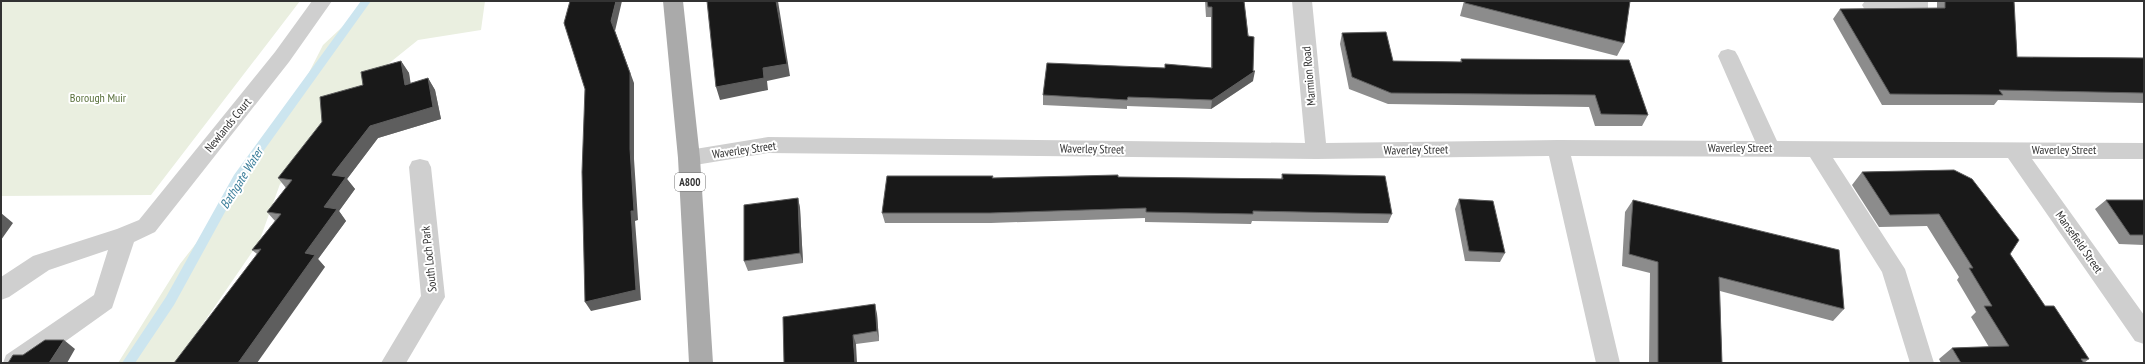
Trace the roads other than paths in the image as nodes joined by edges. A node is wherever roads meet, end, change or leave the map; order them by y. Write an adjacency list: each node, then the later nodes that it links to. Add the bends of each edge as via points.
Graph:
1 (322, 1): 15 (street, Newlands Court, via 282,57 146,226)
2 (673, 1): 13 (main road, A800)
3 (1302, 1): 11 (street, Marmion Road)
4 (1918, 1): 5 (street, via 1918,8)
5 (1872, 4)
6 (1728, 56): 8 (street)
7 (1558, 148): 8 (street, Waverley Street); 11 (street, Waverley Street); 21 (street)
8 (1769, 148): 9 (street, Waverley Street)
9 (1815, 148): 10 (street, Waverley Street); 22 (street, via 1893,269)
10 (2014, 150): 12 (street, Waverley Street); 17 (street, Mansefield Street)
11 (1316, 151): 13 (street, Waverley Street, via 768,145)
12 (2144, 151)
13 (689, 158): 20 (main road, A800)
14 (420, 168): 19 (street, South Loch Park, via 433,297)
15 (124, 236): 16 (street, Newlands Court, via 41,263); 18 (street, via 104,301)
16 (1, 290)
17 (2142, 329)
18 (15, 363)
19 (393, 363)
20 (701, 363)
21 (1608, 363)
22 (1922, 363)

